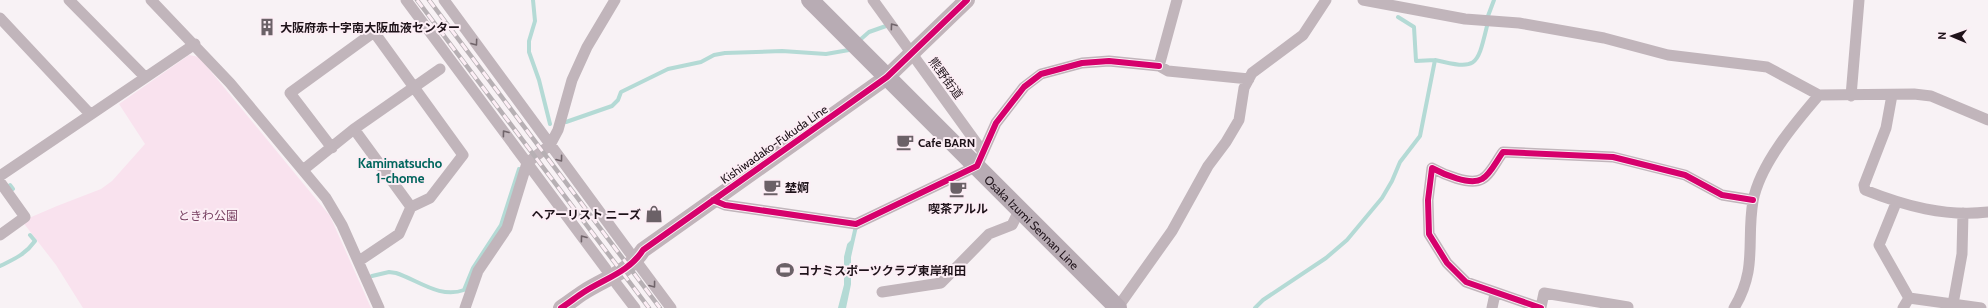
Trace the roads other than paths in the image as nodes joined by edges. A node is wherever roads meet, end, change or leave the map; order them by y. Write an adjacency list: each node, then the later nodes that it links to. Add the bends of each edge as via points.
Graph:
1 (69, 0): 18 (street)
2 (151, 0): 14 (street)
3 (406, 0): 31 (street, one-way to 3)
4 (444, 0): 28 (street, one-way to 28)
5 (615, 0): 28 (street, via 586,47 572,80 558,130)
6 (810, 0): 19 (main road, Osaka Izumi Sennan Line)
7 (873, 0): 15 (street, 熊野街道, one-way to 7)
8 (967, 0): 15 (street, Kishiwadako-Fukuda Line)
9 (1177, 0): 16 (street)
10 (1326, 0): 20 (street, via 1303,35 1252,73)
11 (1363, 0): 23 (street, via 1465,19 1519,23 1604,38 1668,55 1768,67)
12 (1859, 0): 24 (street)
13 (0, 18): 25 (street)
14 (194, 44): 18 (street); 32 (street)
15 (912, 53): 19 (street, Kishiwadako-Fukuda Line); 30 (street, 熊野街道)
16 (1159, 66): 20 (street, via 1168,71); 30 (street, via 1109,61 1082,63 1041,74 1024,87 1009,104 996,123)
17 (440, 69): 21 (street)
18 (145, 77): 25 (street)
19 (887, 77): 30 (main road, Osaka Izumi Sennan Line); 35 (street, Kishiwadako-Fukuda Line)
20 (1249, 79): 58 (street, via 1244,88 1239,120 1208,166 1172,231)
21 (414, 88): 27 (street); 29 (street, via 374,32 290,93); 38 (street, via 462,154 430,198)
22 (1892, 95): 24 (street); 26 (street, via 1931,96); 37 (street, via 1886,128 1864,185 1865,190)
23 (1819, 96): 24 (street); 36 (street, via 1792,126 1765,168)
24 (1851, 96)
25 (90, 114): 33 (street)
26 (1988, 120)
27 (354, 129): 29 (street); 38 (street)
28 (550, 145): 31 (street); 43 (street, one-way to 43)
29 (332, 148): 32 (street)
30 (980, 159): 35 (street, via 856,224 725,205); 39 (main road, Osaka Izumi Sennan Line)
31 (527, 163): 45 (street, one-way to 31); 54 (street, via 507,228 478,271)
32 (303, 170): 44 (street, via 332,207)
33 (0, 176)
34 (0, 182): 42 (street, via 25,217)
35 (713, 200): 43 (street, Kishiwadako-Fukuda Line)
36 (1753, 200): 47 (street, via 1722,195 1685,175 1613,157 1503,152 1483,179 1474,182 1443,174 1432,168 1428,200 1429,234 1448,263 1466,282); 60 (street, via 1750,272 1742,295)
37 (1896, 202): 41 (street, via 1920,209); 48 (street, via 1879,245)
38 (411, 207): 44 (street, via 399,234)
39 (1020, 209): 46 (street, via 1012,225 989,234 941,283); 58 (main road, Osaka Izumi Sennan Line)
40 (1988, 212): 41 (street)
41 (1963, 213): 49 (street, via 1962,254)
42 (0, 235)
43 (636, 255): 45 (street, Kishiwadako-Fukuda Line); 57 (street, one-way to 57)
44 (359, 261): 53 (street)
45 (609, 273): 55 (street, Kishiwadako-Fukuda Line); 56 (street)
46 (882, 292)
47 (1495, 294): 50 (street); 59 (street)
48 (1909, 298): 49 (street); 61 (street)
49 (1953, 304): 52 (street)
50 (1541, 307): 51 (street, via 1544,293)
51 (1628, 307)
52 (1969, 307): 62 (street)
53 (379, 308)
54 (465, 308)
55 (561, 308)
56 (635, 308)
57 (671, 308)
58 (1118, 308)
59 (1492, 308)
60 (1734, 308)
61 (1903, 308)
62 (1981, 308)

